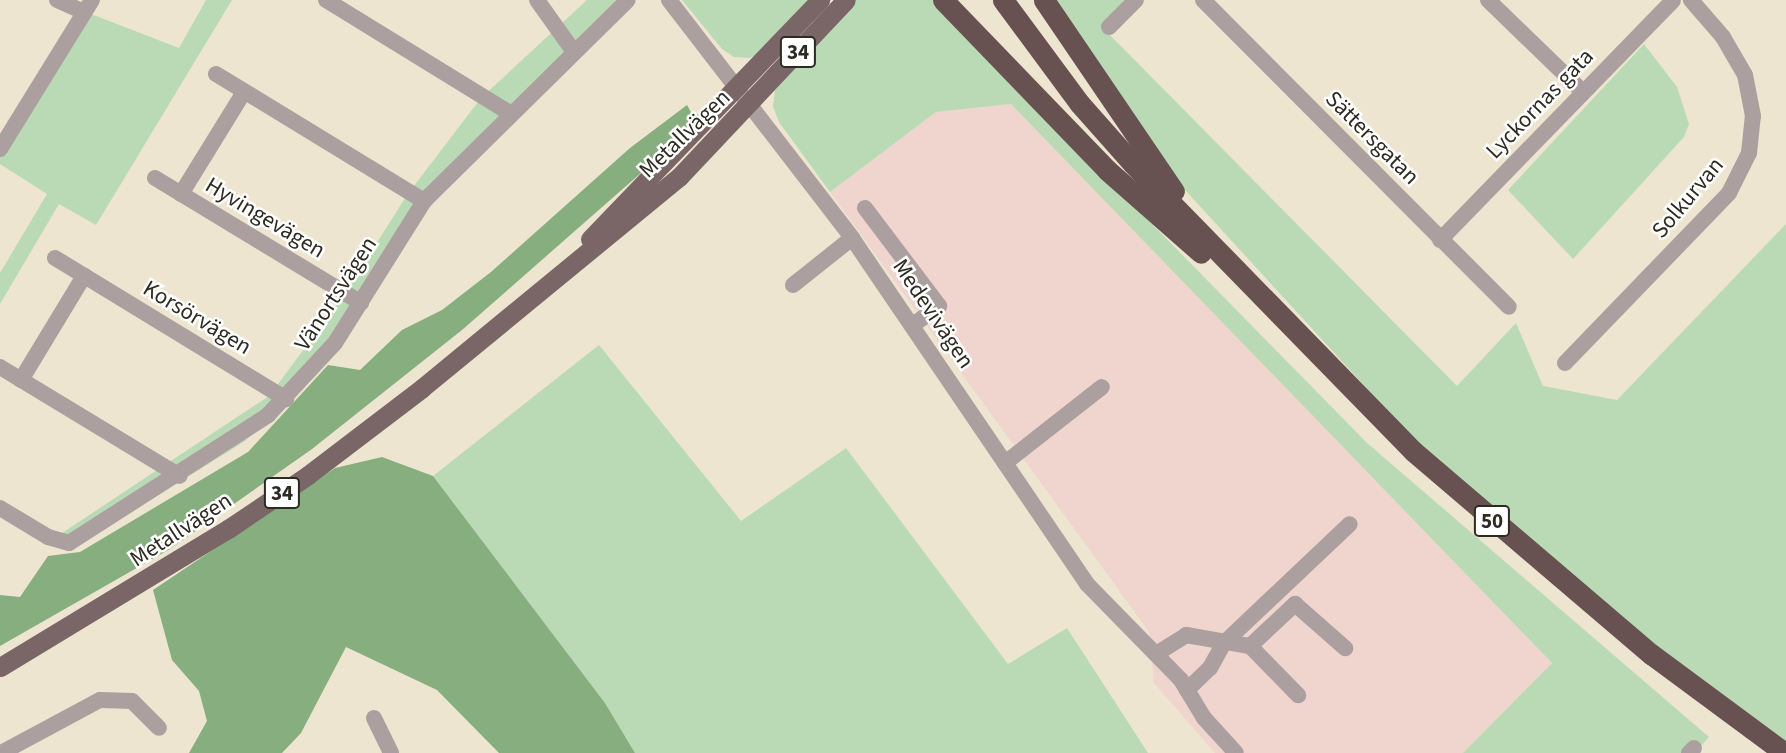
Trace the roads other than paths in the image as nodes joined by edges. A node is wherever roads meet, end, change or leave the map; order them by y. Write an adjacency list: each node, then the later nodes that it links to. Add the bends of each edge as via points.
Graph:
1 (57, 0): 17 (street)
2 (326, 0): 25 (street)
3 (537, 0): 19 (street)
4 (628, 0): 19 (street, Vänortsvägen)
5 (668, 0): 21 (street, Medevivägen)
6 (820, 0): 21 (main road, Metallvägen / 34)
7 (846, 0): 24 (main road, Metallvägen / 34)
8 (943, 0): 34 (highway, via 1107,170)
9 (989, 0): 34 (highway, 50, via 1074,109)
10 (1003, 0): 34 (highway, 50, via 1080,104)
11 (1044, 0): 34 (highway)
12 (1136, 0): 18 (street)
13 (1203, 0): 32 (street, Sättersgatan)
14 (1488, 0): 23 (street)
15 (1673, 0): 23 (street, Lyckornas gata)
16 (1691, 0): 41 (street, Solkurvan, via 1723,37 1745,75 1753,116 1749,153 1729,193)
17 (88, 6): 26 (street)
18 (1109, 27)
19 (574, 52): 25 (street, Vänortsvägen)
20 (216, 74): 22 (street)
21 (738, 88): 24 (street, Medevivägen); 37 (main road, Metallvägen / 34)
22 (244, 92): 28 (street, Hyvingevägen); 29 (street)
23 (1583, 92): 32 (street, Lyckornas gata)
24 (751, 104): 31 (street, Medevivägen); 37 (main road, Metallvägen / 34, via 679,177)
25 (511, 114): 29 (street, Vänortsvägen)
26 (2, 147)
27 (155, 178): 28 (street, Hyvingevägen)
28 (181, 194): 38 (street, Hyvingevägen)
29 (424, 201): 38 (street, Vänortsvägen)
30 (865, 208): 40 (street, via 939,306)
31 (852, 238): 36 (street); 40 (street, Medevivägen)
32 (1440, 240): 39 (street, Sättersgatan)
33 (55, 258): 35 (street, Korsörvägen)
34 (1220, 263): 62 (highway, 50, via 1407,457 1513,553 1643,660); 63 (highway, 50, via 1403,442 1510,538 1651,654)
35 (84, 276): 43 (street); 45 (street, Korsörvägen)
36 (793, 285)
37 (543, 288): 54 (main road, Metallvägen / 34, via 308,475 146,582)
38 (361, 303): 45 (street, Vänortsvägen, via 328,351)
39 (1509, 307)
40 (914, 324): 46 (street, Medevivägen)
41 (1565, 363)
42 (0, 367): 43 (street)
43 (21, 380): 47 (street)
44 (1101, 387): 46 (street)
45 (286, 399): 47 (street, Vänortsvägen)
46 (1005, 463): 53 (street, Medevivägen, via 1087,584)
47 (180, 476): 48 (street, Vänortsvägen, via 69,543 48,537)
48 (0, 508)
49 (1350, 524): 50 (street)
50 (1224, 643): 51 (street); 53 (street, via 1186,635); 55 (street, via 1210,668)
51 (1250, 646): 52 (street, via 1295,604); 56 (street)
52 (1345, 648)
53 (1156, 653): 55 (street, Medevivägen)
54 (0, 667)
55 (1187, 690): 61 (street, Medevivägen, via 1204,719)
56 (1298, 695)
57 (374, 719): 60 (street)
58 (159, 728): 59 (street, via 132,701 100,700)
59 (1, 753)
60 (391, 753)
61 (1237, 753)
62 (1768, 753)
63 (1786, 753)

